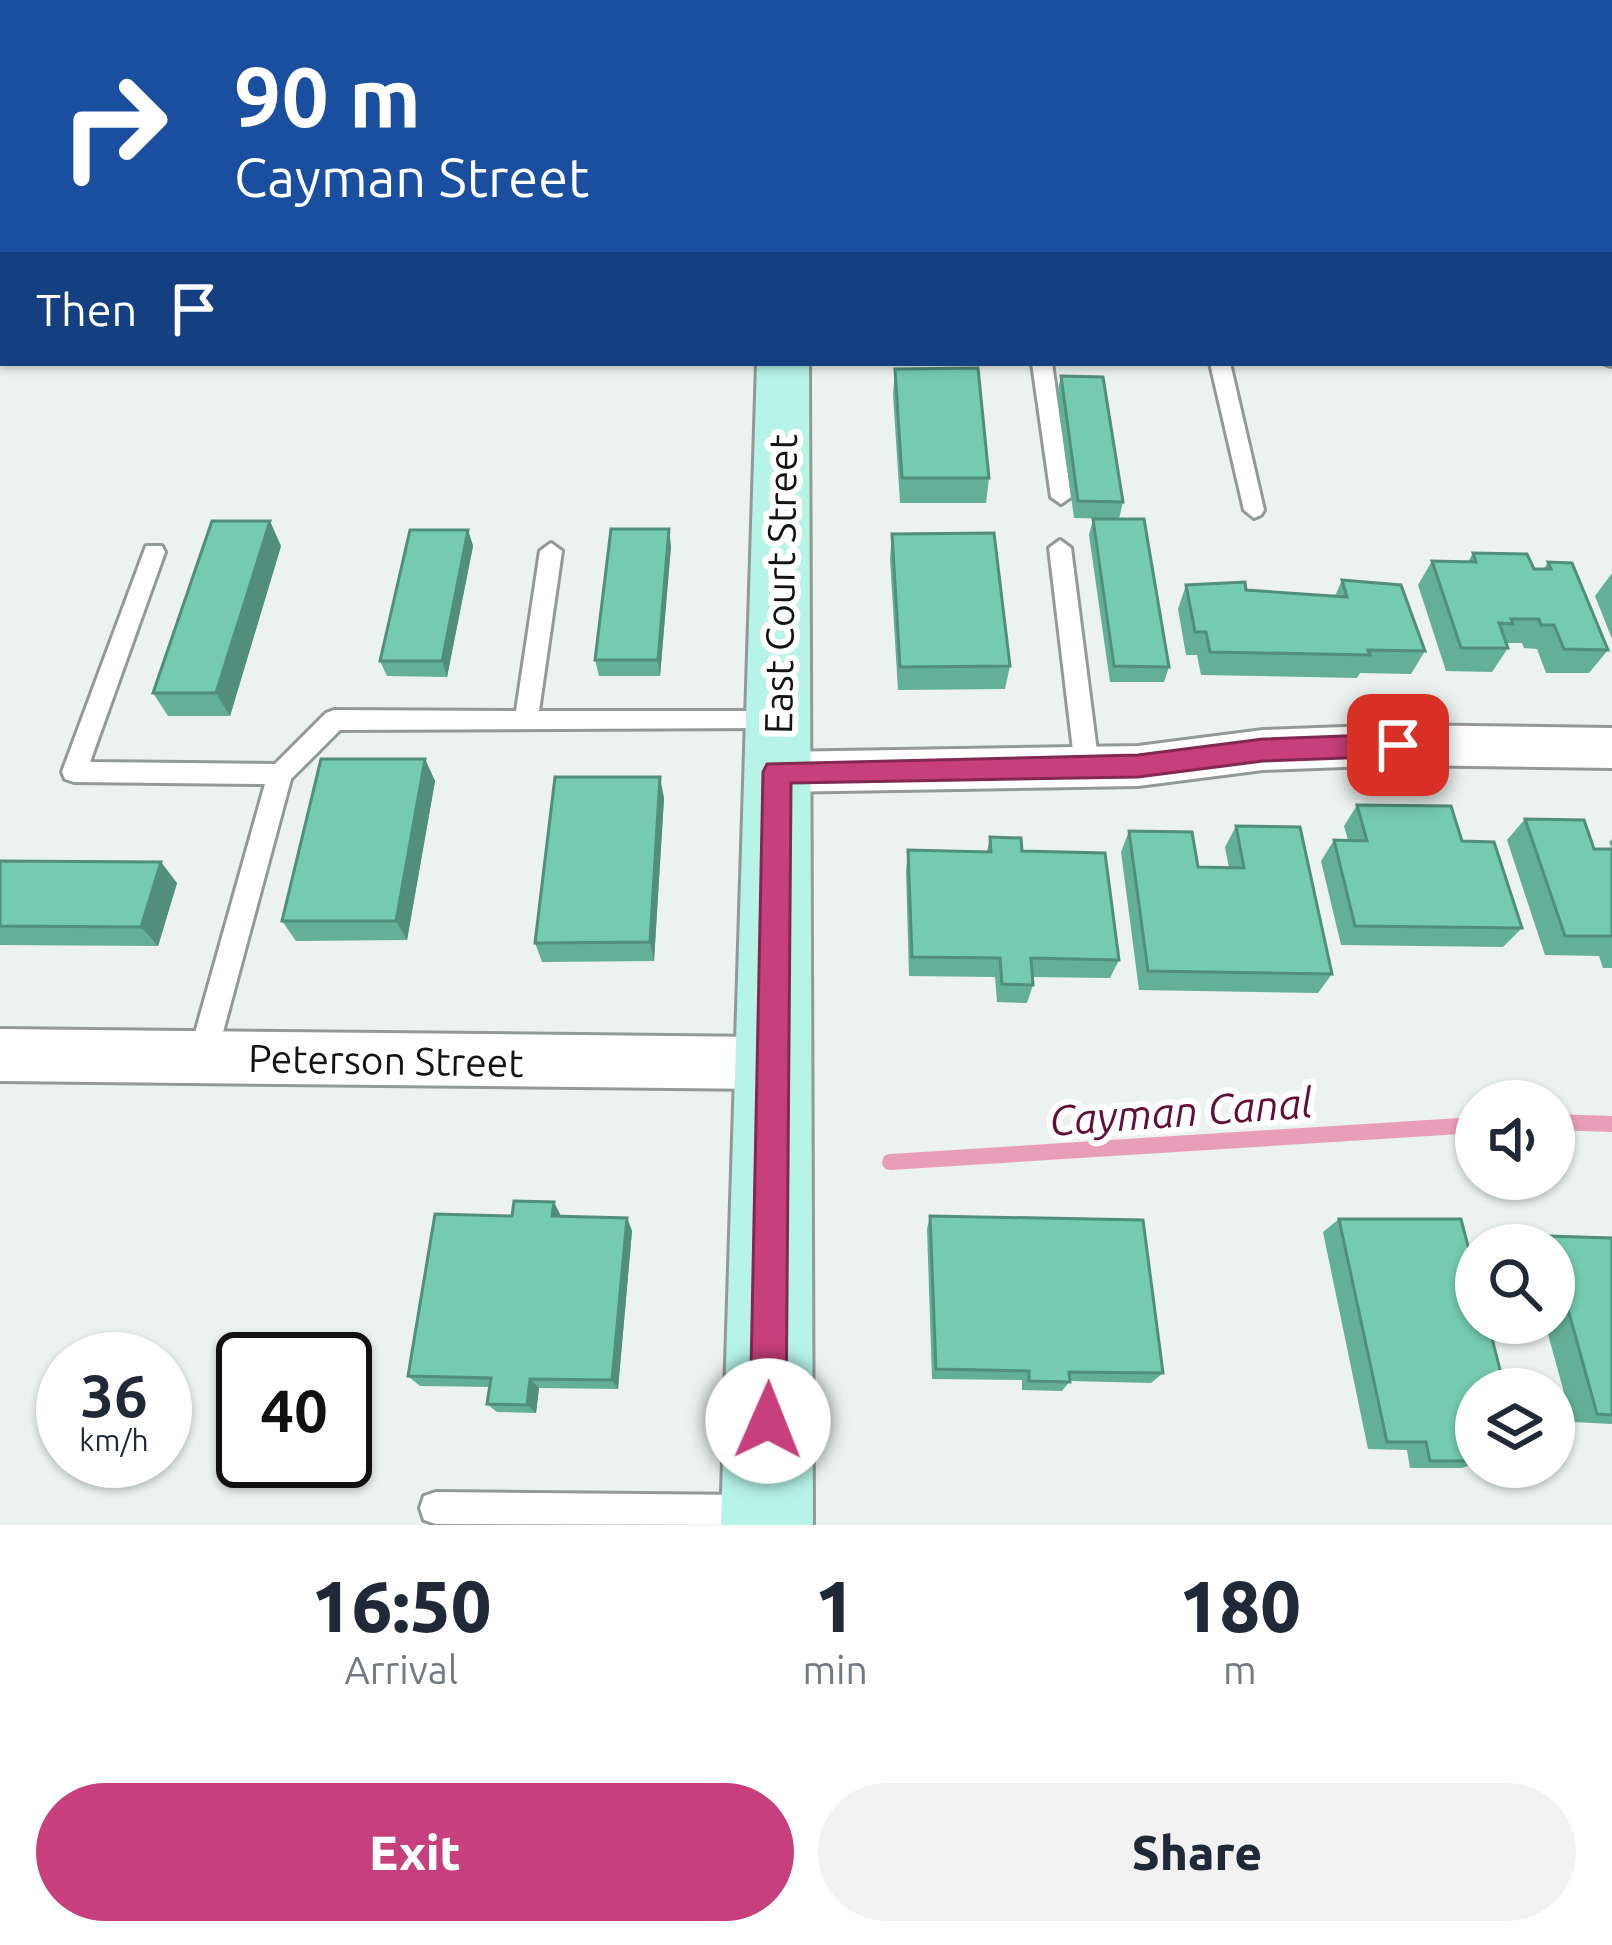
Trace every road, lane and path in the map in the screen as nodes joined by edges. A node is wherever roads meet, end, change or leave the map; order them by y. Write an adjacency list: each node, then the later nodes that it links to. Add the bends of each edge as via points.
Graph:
1 (784, 366): 10 (street, East Court Street)
2 (1042, 366): 4 (lane)
3 (1221, 366): 5 (lane)
4 (1061, 497)
5 (1254, 510)
6 (1060, 548): 12 (lane)
7 (550, 551): 9 (lane)
8 (154, 552): 13 (lane, via 74,772)
9 (526, 720): 10 (lane); 13 (lane, via 334,720)
10 (778, 746): 12 (street); 16 (street, East Court Street)
11 (1612, 748): 12 (street, via 1398,745)
12 (1088, 767)
13 (280, 774): 15 (lane)
14 (0, 1055): 15 (street, Peterson Street)
15 (202, 1058): 16 (street, Peterson Street)
16 (772, 1064): 18 (street, East Court Street)
17 (436, 1508): 18 (lane)
18 (767, 1518)

